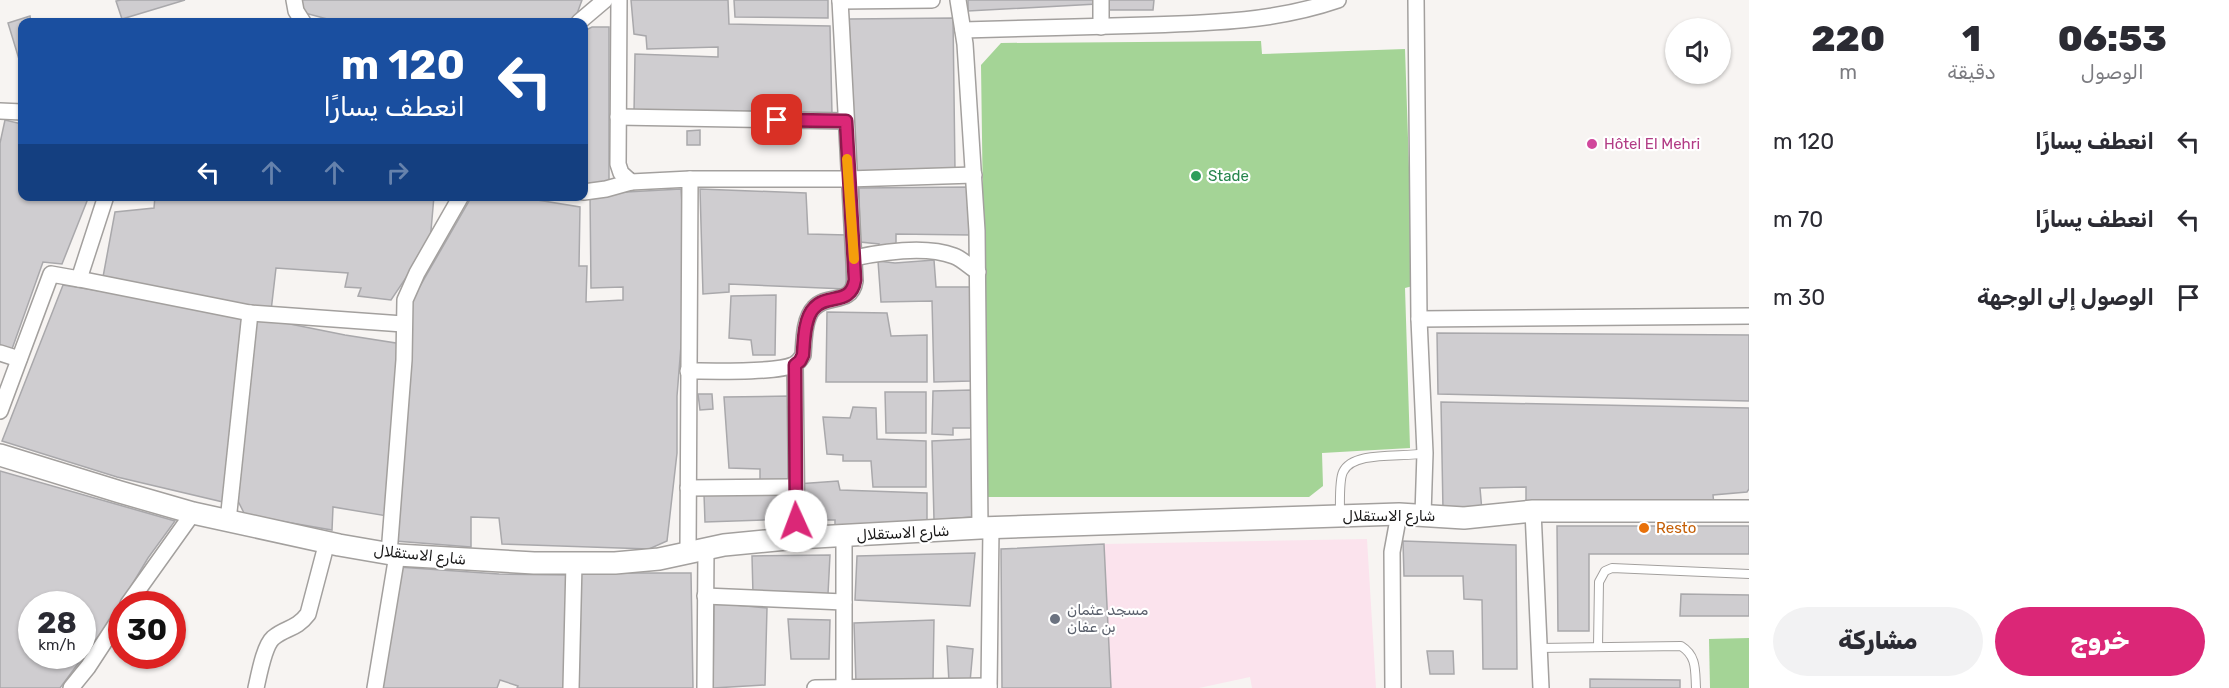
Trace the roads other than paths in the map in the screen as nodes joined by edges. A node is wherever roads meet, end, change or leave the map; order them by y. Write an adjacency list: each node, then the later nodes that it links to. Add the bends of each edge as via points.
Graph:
1 (294, 0): 10 (street)
2 (605, 0): 11 (street)
3 (619, 0): 16 (street)
4 (932, 0): 9 (street)
5 (958, 0): 13 (street)
6 (1101, 0): 12 (street)
7 (1338, 0): 12 (street, via 1256,19)
8 (1416, 0): 30 (street)
9 (840, 1): 17 (street)
10 (300, 18)
11 (584, 18)
12 (1101, 27): 13 (street)
13 (963, 30): 18 (street)
14 (0, 111): 15 (street)
15 (18, 112)
16 (618, 117): 17 (street); 21 (street, via 618,164)
17 (846, 121): 20 (street)
18 (974, 175): 20 (street); 26 (street)
19 (690, 179): 20 (street); 21 (street); 35 (street)
20 (848, 179): 25 (street)
21 (631, 182): 22 (street)
22 (588, 191)
23 (104, 201): 27 (street)
24 (458, 201): 31 (street, via 409,289)
25 (854, 258): 26 (street, via 921,250 954,256); 34 (street, via 854,289 813,308 803,355)
26 (978, 272): 48 (street)
27 (79, 279): 28 (street); 33 (street, via 51,274)
28 (250, 313): 31 (street); 47 (street)
29 (1749, 316): 30 (street)
30 (1419, 319): 37 (street)
31 (403, 324): 53 (street)
32 (0, 353): 33 (street)
33 (19, 358): 36 (street)
34 (795, 365): 35 (street, via 760,370); 39 (street)
35 (688, 371): 40 (street)
36 (0, 411)
37 (1425, 453): 45 (street); 46 (lane, via 1412,457 1367,457 1349,464 1342,472)
38 (0, 455): 43 (street, شارع الاستقلال)
39 (795, 487): 40 (street); 50 (street)
40 (688, 488): 52 (street)
41 (1533, 511): 42 (street, شارع الاستقلال); 45 (street, شارع الاستقلال, via 1464,518); 61 (street)
42 (1749, 511)
43 (193, 513): 47 (street, شارع الاستقلال); 56 (street)
44 (1399, 514): 45 (street, شارع الاستقلال); 46 (street, شارع الاستقلال); 70 (street, via 1392,552)
45 (1423, 514)
46 (1340, 516): 48 (street, شارع الاستقلال)
47 (228, 521): 51 (street, شارع الاستقلال)
48 (985, 528): 49 (street, شارع الاستقلال); 62 (street)
49 (844, 536): 50 (street, شارع الاستقلال); 58 (street)
50 (797, 538): 52 (street, شارع الاستقلال)
51 (327, 542): 53 (street, شارع الاستقلال); 64 (street, via 308,614 268,643)
52 (697, 550): 54 (street, شارع الاستقلال, via 648,560); 57 (street)
53 (393, 555): 54 (street, شارع الاستقلال); 65 (street)
54 (574, 563): 66 (street)
55 (1749, 574): 60 (lane, via 1612,568 1605,571 1599,582)
56 (137, 591)
57 (705, 596): 58 (street); 67 (street)
58 (844, 602): 69 (street)
59 (108, 636): 63 (street)
60 (1598, 646): 61 (lane); 72 (lane, via 1681,646 1694,658)
61 (1539, 648): 71 (street)
62 (989, 687): 69 (street)
63 (71, 688)
64 (256, 688)
65 (375, 688)
66 (571, 688)
67 (705, 688)
68 (815, 688): 69 (street)
69 (844, 688)
70 (1393, 688)
71 (1541, 688)
72 (1696, 688)

